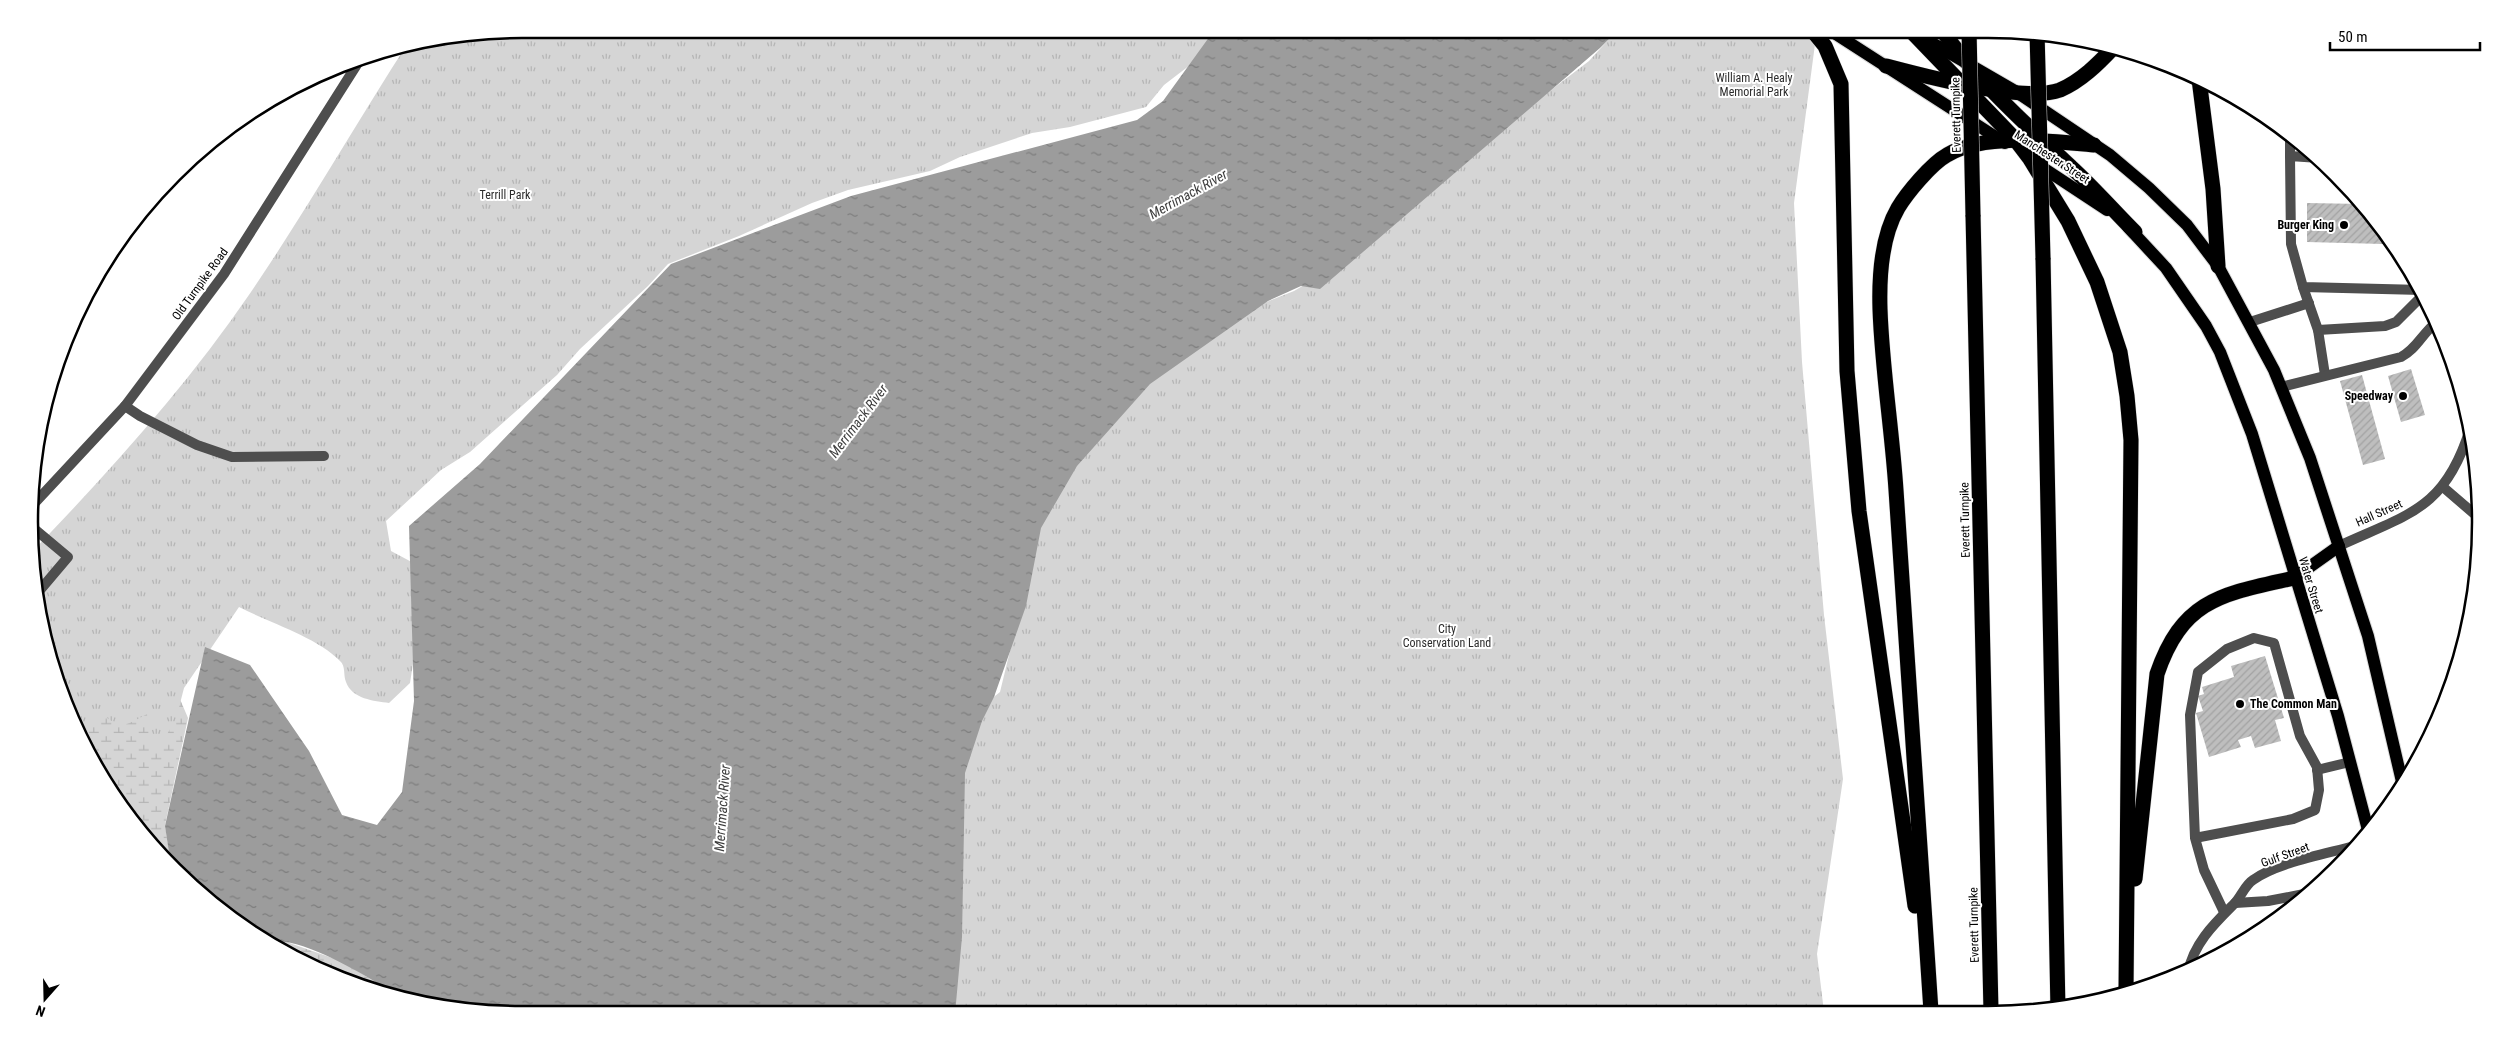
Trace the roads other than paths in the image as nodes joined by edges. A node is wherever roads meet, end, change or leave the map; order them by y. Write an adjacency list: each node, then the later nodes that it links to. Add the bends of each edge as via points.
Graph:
1 (1818, 38): 58 (highway, via 1841,84 1847,371 1858,511)
2 (1842, 38): 10 (main road, Manchester Street)
3 (1918, 38): 12 (highway)
4 (1924, 38): 9 (main road)
5 (1947, 38): 9 (highway)
6 (1969, 38): 60 (highway, Everett Turnpike, bridge)
7 (2037, 41): 57 (highway, bridge)
8 (2109, 53): 15 (highway, via 2095,68 2059,90)
9 (1964, 62): 14 (highway); 15 (main road)
10 (1886, 66): 12 (highway); 16 (main road, Manchester Street)
11 (355, 67): 35 (street, Old Turnpike Road, via 224,274)
12 (1963, 85): 14 (highway); 16 (highway)
13 (2200, 86): 24 (highway, via 2213,188)
14 (1988, 89): 15 (highway); 17 (highway)
15 (2015, 91): 19 (main road)
16 (2007, 139): 17 (highway); 22 (highway); 59 (highway, via 1944,156 1898,208 1887,235 1882,262 1880,308 1894,458)
17 (2043, 142): 19 (highway); 23 (highway)
18 (2290, 144): 20 (street)
19 (2094, 145): 24 (main road, via 2168,206)
20 (2290, 156): 21 (street); 25 (street, via 2291,244)
21 (2306, 157)
22 (2030, 159): 23 (main road, Manchester Street, via 2098,202); 55 (highway, via 2068,221 2097,282 2120,352 2127,396 2131,440 2131,554)
23 (2135, 232): 32 (main road, Manchester Street, via 2166,268)
24 (2218, 266): 29 (main road)
25 (2303, 287): 26 (street); 28 (street)
26 (2413, 290)
27 (2418, 300): 31 (street, via 2396,322 2385,326)
28 (2309, 303): 29 (street); 31 (street)
29 (2250, 322): 34 (main road)
30 (2431, 326): 33 (street, via 2411,352 2401,357)
31 (2318, 330): 33 (street)
32 (2220, 352): 43 (main road, Water Street, via 2252,434)
33 (2325, 375): 34 (street)
34 (2281, 387): 42 (main road, via 2310,458)
35 (125, 406): 37 (street, via 169,432 232,457); 39 (street, Old Turnpike Road)
36 (2466, 447): 38 (street, Hall Street)
37 (324, 456)
38 (2443, 487): 40 (street); 42 (street, Hall Street, via 2415,512)
39 (39, 499)
40 (2472, 512)
41 (38, 532): 44 (street, via 68,557)
42 (2339, 546): 43 (main road, Hall Street); 47 (main road, via 2368,636)
43 (2294, 578): 45 (main road, Water Street); 55 (highway, via 2213,600 2193,613 2165,651 2157,674)
44 (42, 587)
45 (2350, 762): 46 (street); 48 (main road, Water Street)
46 (2317, 770): 49 (street, via 2319,790 2315,810 2293,819); 49 (street, via 2300,736 2274,643 2254,638 2227,649 2198,672 2190,715)
47 (2401, 776)
48 (2366, 824)
49 (2195, 838): 53 (street, via 2204,870)
50 (2346, 848): 52 (street, Gulf Street, via 2292,863 2252,880)
51 (2295, 896): 52 (street)
52 (2235, 903): 53 (street, Gulf Street)
53 (2224, 912): 54 (street, Gulf Street, via 2202,938)
54 (2190, 962)
55 (2126, 967): 56 (highway)
56 (2126, 986)
57 (2058, 1001)
58 (1929, 1006)
59 (1930, 1006)
60 (1991, 1006)

